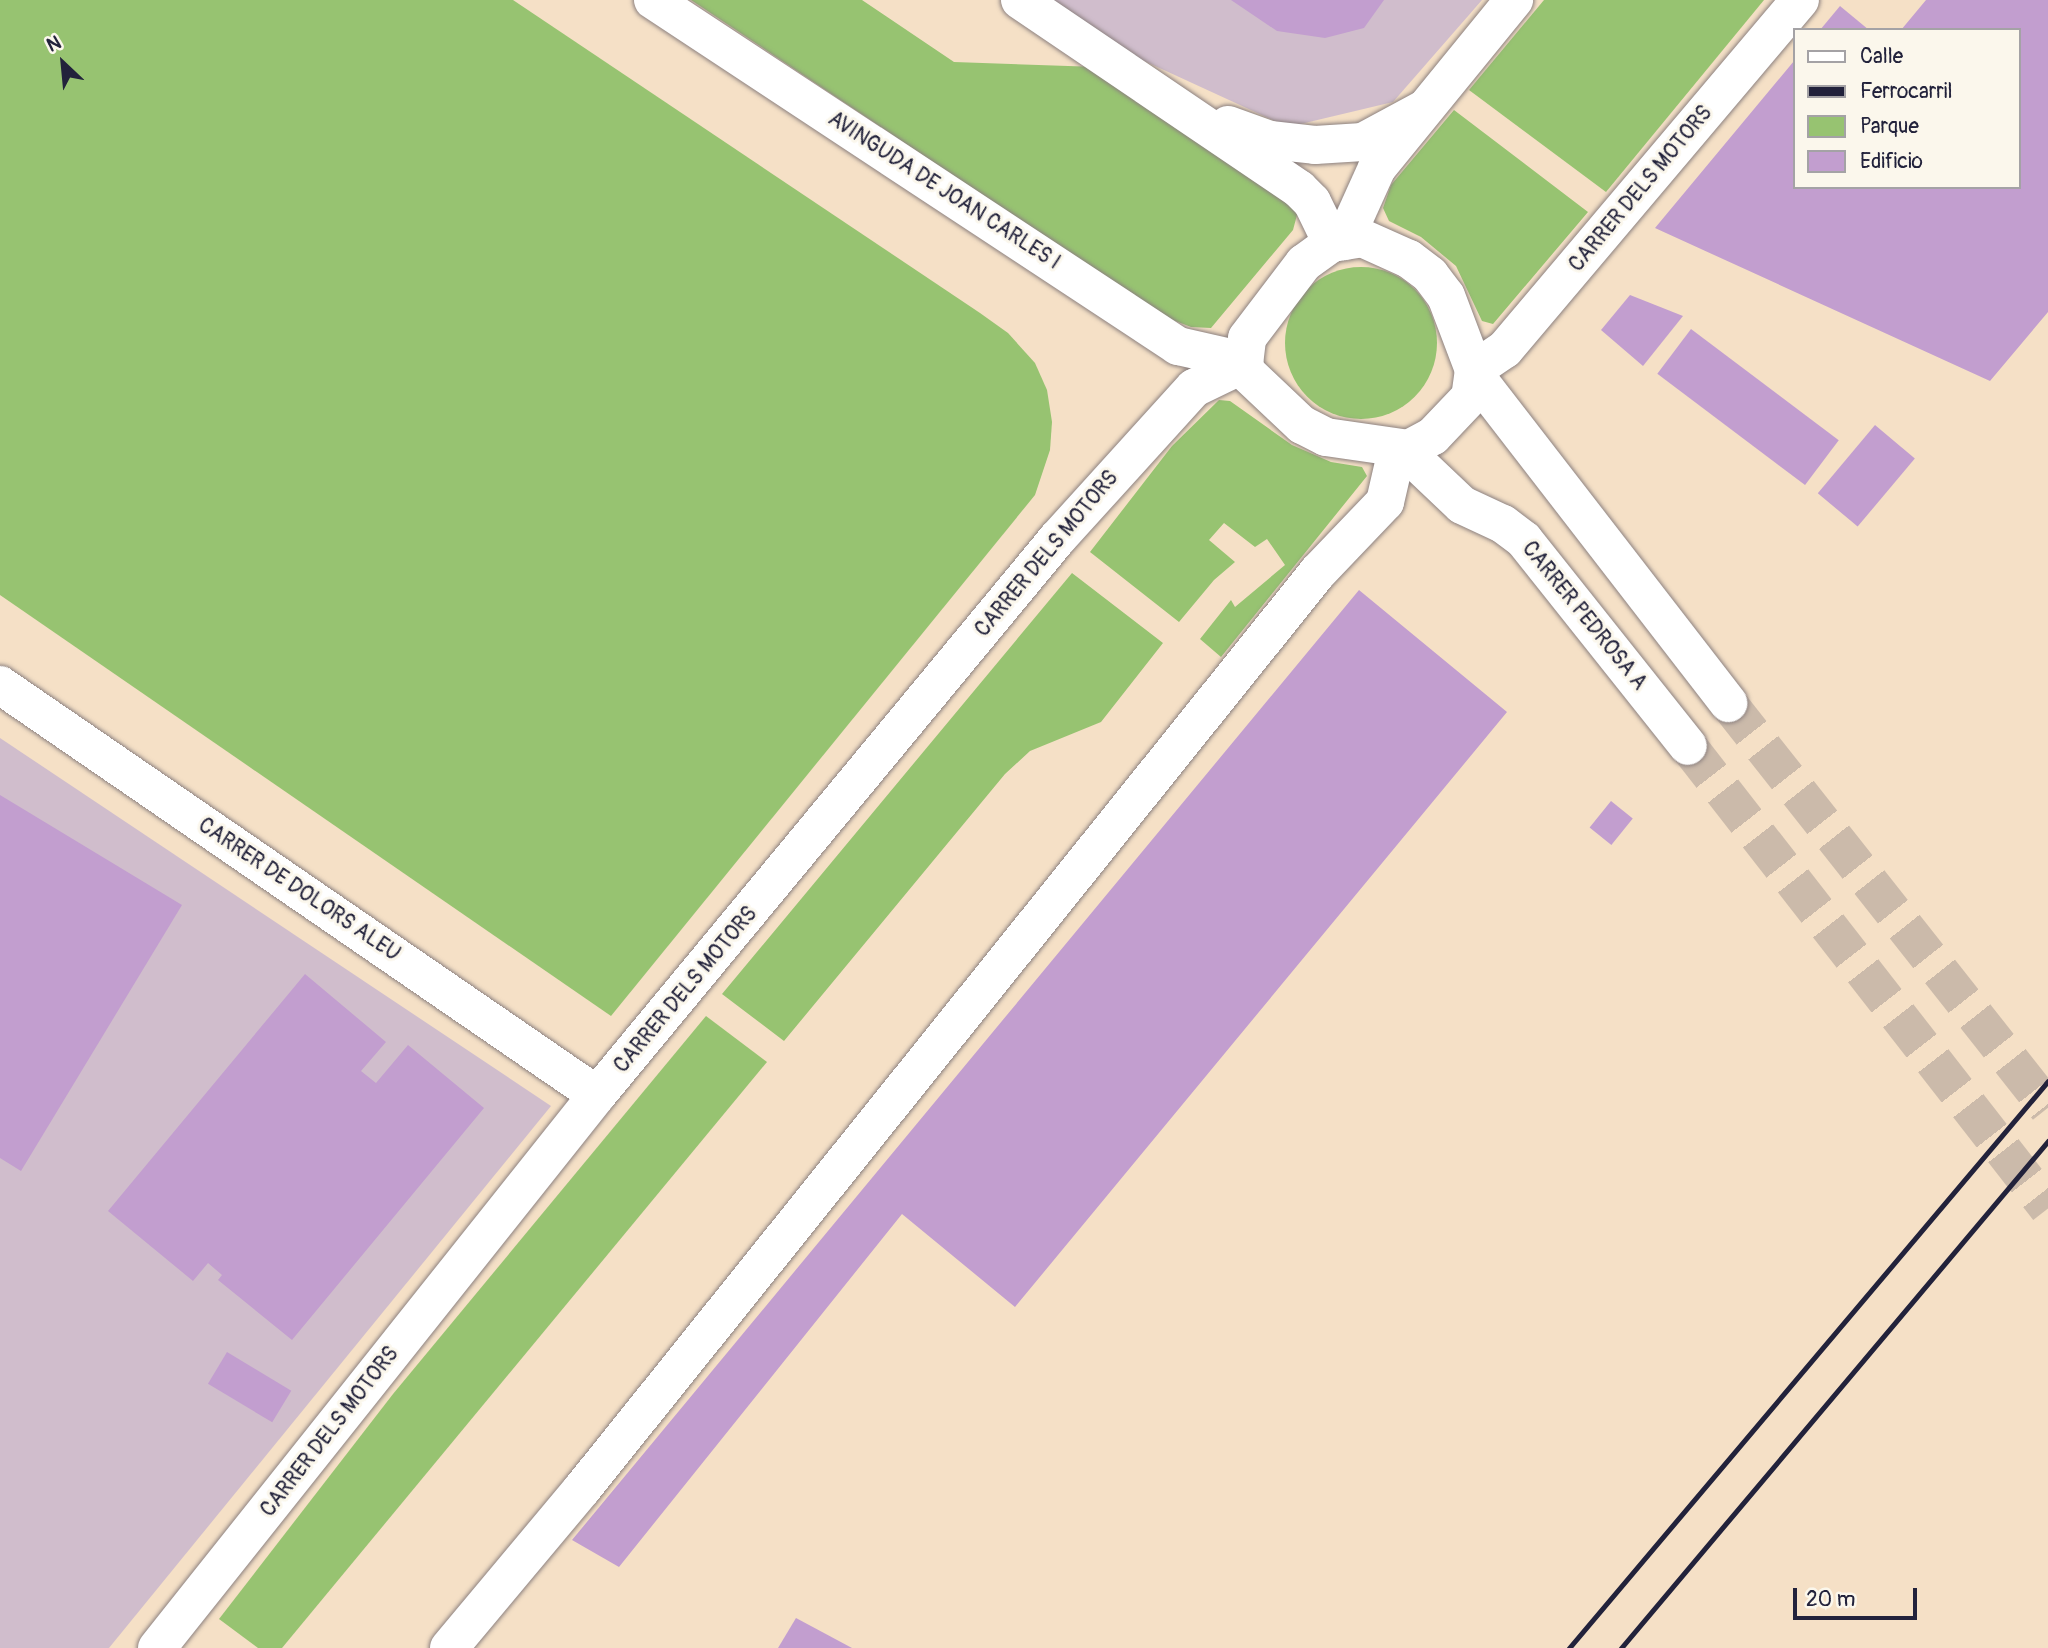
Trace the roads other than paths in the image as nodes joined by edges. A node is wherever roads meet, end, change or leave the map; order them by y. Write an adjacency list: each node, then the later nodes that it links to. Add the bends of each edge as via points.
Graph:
1 (653, 0): 8 (street, AVINGUDA DE JOAN CARLES I, via 1178,346)
2 (1020, 0): 5 (street)
3 (1514, 0): 6 (street)
4 (1800, 0): 9 (street, CARRER DELS MOTORS, via 1512,341)
5 (1179, 108): 6 (street, via 1270,140 1315,145 1363,142); 7 (street, via 1299,189)
6 (1424, 109): 7 (street, via 1377,168)
7 (1338, 242): 8 (street, via 1304,263 1258,319 1247,338); 9 (street, via 1362,238 1409,259 1430,275 1446,296)
8 (1244, 363): 10 (street, via 1246,372 1302,425 1326,437); 14 (street, CARRER DELS MOTORS, via 1194,388 1106,482)
9 (1474, 372): 10 (street, via 1470,397 1453,416 1433,436); 12 (street)
10 (1400, 449): 13 (street, CARRER PEDROSA A, via 1462,505 1503,524 1524,540); 16 (street, via 1385,502 1318,572 582,1489)
11 (0, 685): 14 (street, CARRER DE DOLORS ALEU)
12 (1727, 703)
13 (1688, 746)
14 (597, 1095): 15 (street, CARRER DELS MOTORS)
15 (157, 1648)
16 (449, 1648)

